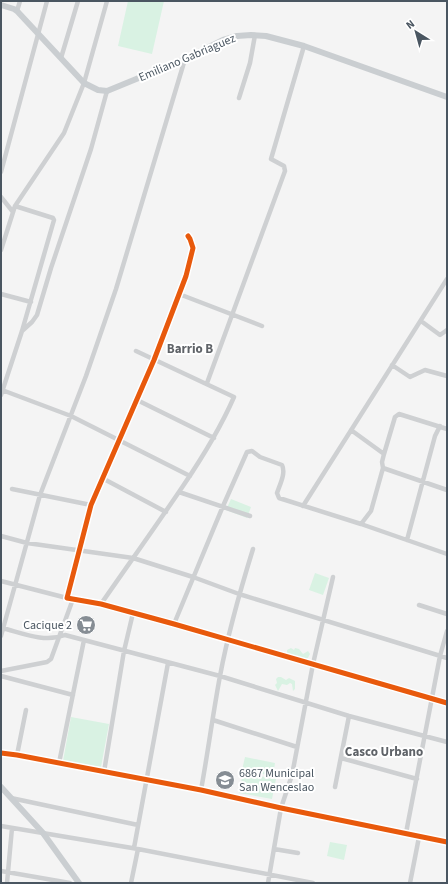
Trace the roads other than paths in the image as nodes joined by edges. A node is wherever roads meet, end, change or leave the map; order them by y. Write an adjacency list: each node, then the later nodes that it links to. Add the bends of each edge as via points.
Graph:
1 (20, 1): 6 (street)
2 (47, 1): 7 (street)
3 (78, 1): 10 (street)
4 (107, 1): 12 (street)
5 (1, 5): 6 (main road)
6 (17, 11): 7 (main road)
7 (38, 33): 10 (main road); 16 (street)
8 (256, 35): 9 (main road, Emiliano Gabriaguez); 11 (main road, Emiliano Gabriaguez, via 223,40); 15 (street)
9 (304, 46): 14 (main road, Emiliano Gabriaguez); 26 (street, via 271,159 284,166 285,171)
10 (61, 58): 12 (main road)
11 (185, 58): 13 (main road, Emiliano Gabriaguez); 39 (street, via 116,289)
12 (84, 83): 13 (main road, via 98,90); 18 (street, via 64,133)
13 (108, 91): 30 (street, via 37,315)
14 (447, 97)
15 (238, 98)
16 (1, 172)
17 (1, 197): 19 (street)
18 (16, 206): 19 (street); 25 (street, via 54,220)
19 (13, 212): 21 (street)
20 (188, 236): 24 (street, via 192,252)
21 (1, 250)
22 (447, 279): 27 (street)
23 (1, 294): 25 (street)
24 (179, 294): 26 (street); 32 (street)
25 (30, 302): 30 (street)
26 (232, 316): 28 (street); 36 (street)
27 (421, 321): 29 (street, via 440,335); 33 (street)
28 (262, 326)
29 (447, 330)
30 (22, 331): 35 (street)
31 (136, 351): 32 (street)
32 (154, 360): 36 (street); 38 (street)
33 (392, 365): 34 (street, via 410,377 425,370); 42 (street)
34 (447, 376)
35 (3, 382): 37 (street)
36 (207, 384): 43 (street, via 234,397)
37 (2, 393): 39 (street)
38 (137, 400): 43 (street); 44 (street)
39 (71, 416): 44 (street); 53 (street)
40 (440, 426): 41 (street); 45 (street, via 399,414 395,417); 49 (street)
41 (447, 429)
42 (352, 430): 45 (street); 56 (street)
43 (214, 438): 47 (street)
44 (120, 440): 47 (street); 48 (street)
45 (384, 454): 46 (street)
46 (383, 468): 49 (street); 59 (street, via 371,511)
47 (190, 476): 52 (street)
48 (102, 478): 54 (street); 57 (street)
49 (422, 483): 51 (street); 61 (street)
50 (12, 489): 53 (street)
51 (447, 490)
52 (179, 492): 55 (street); 57 (street)
53 (40, 495): 54 (street); 62 (street)
54 (91, 505): 64 (street)
55 (223, 506): 56 (street, via 245,454 252,451 282,466 284,472 277,493 279,498); 58 (street); 67 (street)
56 (303, 506): 59 (street)
57 (166, 512): 66 (street)
58 (250, 516)
59 (361, 524): 61 (street)
60 (1, 536): 62 (street)
61 (407, 540): 65 (street)
62 (27, 543): 64 (street); 70 (street)
63 (253, 549): 71 (street)
64 (79, 551): 66 (street); 72 (street)
65 (447, 554)
66 (133, 558): 67 (street); 74 (street)
67 (193, 577): 71 (street); 79 (street)
68 (333, 577): 78 (street)
69 (1, 581): 70 (street)
70 (15, 585): 72 (street); 80 (street)
71 (239, 594): 78 (street); 85 (street)
72 (67, 598): 73 (street)
73 (74, 599): 74 (street); 83 (street)
74 (101, 604): 76 (street)
75 (419, 605): 77 (street)
76 (133, 613): 79 (street); 86 (street)
77 (447, 614)
78 (322, 620): 87 (street); 90 (street)
79 (174, 624): 85 (street)
80 (2, 628): 82 (street); 83 (street, via 45,639)
81 (447, 631): 87 (street)
82 (1, 636)
83 (58, 637): 84 (street, via 65,634); 91 (street, via 51,659 47,662)
84 (84, 640): 86 (street); 94 (street)
85 (228, 640): 90 (street); 93 (street)
86 (124, 651): 89 (street); 108 (street)
87 (440, 656): 88 (street); 95 (street)
88 (447, 658)
89 (168, 663): 93 (street); 110 (street)
90 (313, 664): 95 (street); 96 (street)
91 (1, 671)
92 (1, 676): 94 (street)
93 (220, 676): 96 (street); 100 (street)
94 (73, 694): 107 (street)
95 (432, 698): 97 (street); 101 (street)
96 (306, 702): 99 (street); 103 (street)
97 (447, 703)
98 (26, 710): 105 (street)
99 (349, 716): 101 (street); 106 (street)
100 (213, 720): 103 (street); 113 (street)
101 (424, 735): 102 (street); 109 (street)
102 (447, 742)
103 (297, 747): 115 (street, via 292,775)
104 (1, 753): 105 (street)
105 (17, 754): 107 (street)
106 (341, 758): 109 (street); 112 (street)
107 (59, 763): 108 (street)
108 (104, 772): 110 (street)
109 (417, 779): 120 (street)
110 (146, 780): 113 (street); 116 (street)
111 (1, 787): 114 (main road)
112 (335, 787)
113 (202, 790): 115 (street)
114 (11, 798): 116 (street); 119 (main road)
115 (281, 808): 120 (street); 124 (street)
116 (138, 825): 123 (street)
117 (1, 826): 118 (street)
118 (12, 828): 119 (street); 127 (street)
119 (43, 833): 123 (street); 132 (main road)
120 (406, 833): 121 (street)
121 (419, 837): 122 (street); 136 (street)
122 (447, 842)
123 (136, 849): 128 (street); 133 (street)
124 (274, 849): 125 (street); 128 (street)
125 (298, 853)
126 (1, 871): 127 (street)
127 (8, 872): 129 (street); 130 (street)
128 (270, 874): 134 (street); 135 (street)
129 (53, 881): 131 (street)
130 (7, 883)
131 (70, 883)
132 (79, 883)
133 (131, 883)
134 (268, 883)
135 (313, 883)
136 (410, 883)

